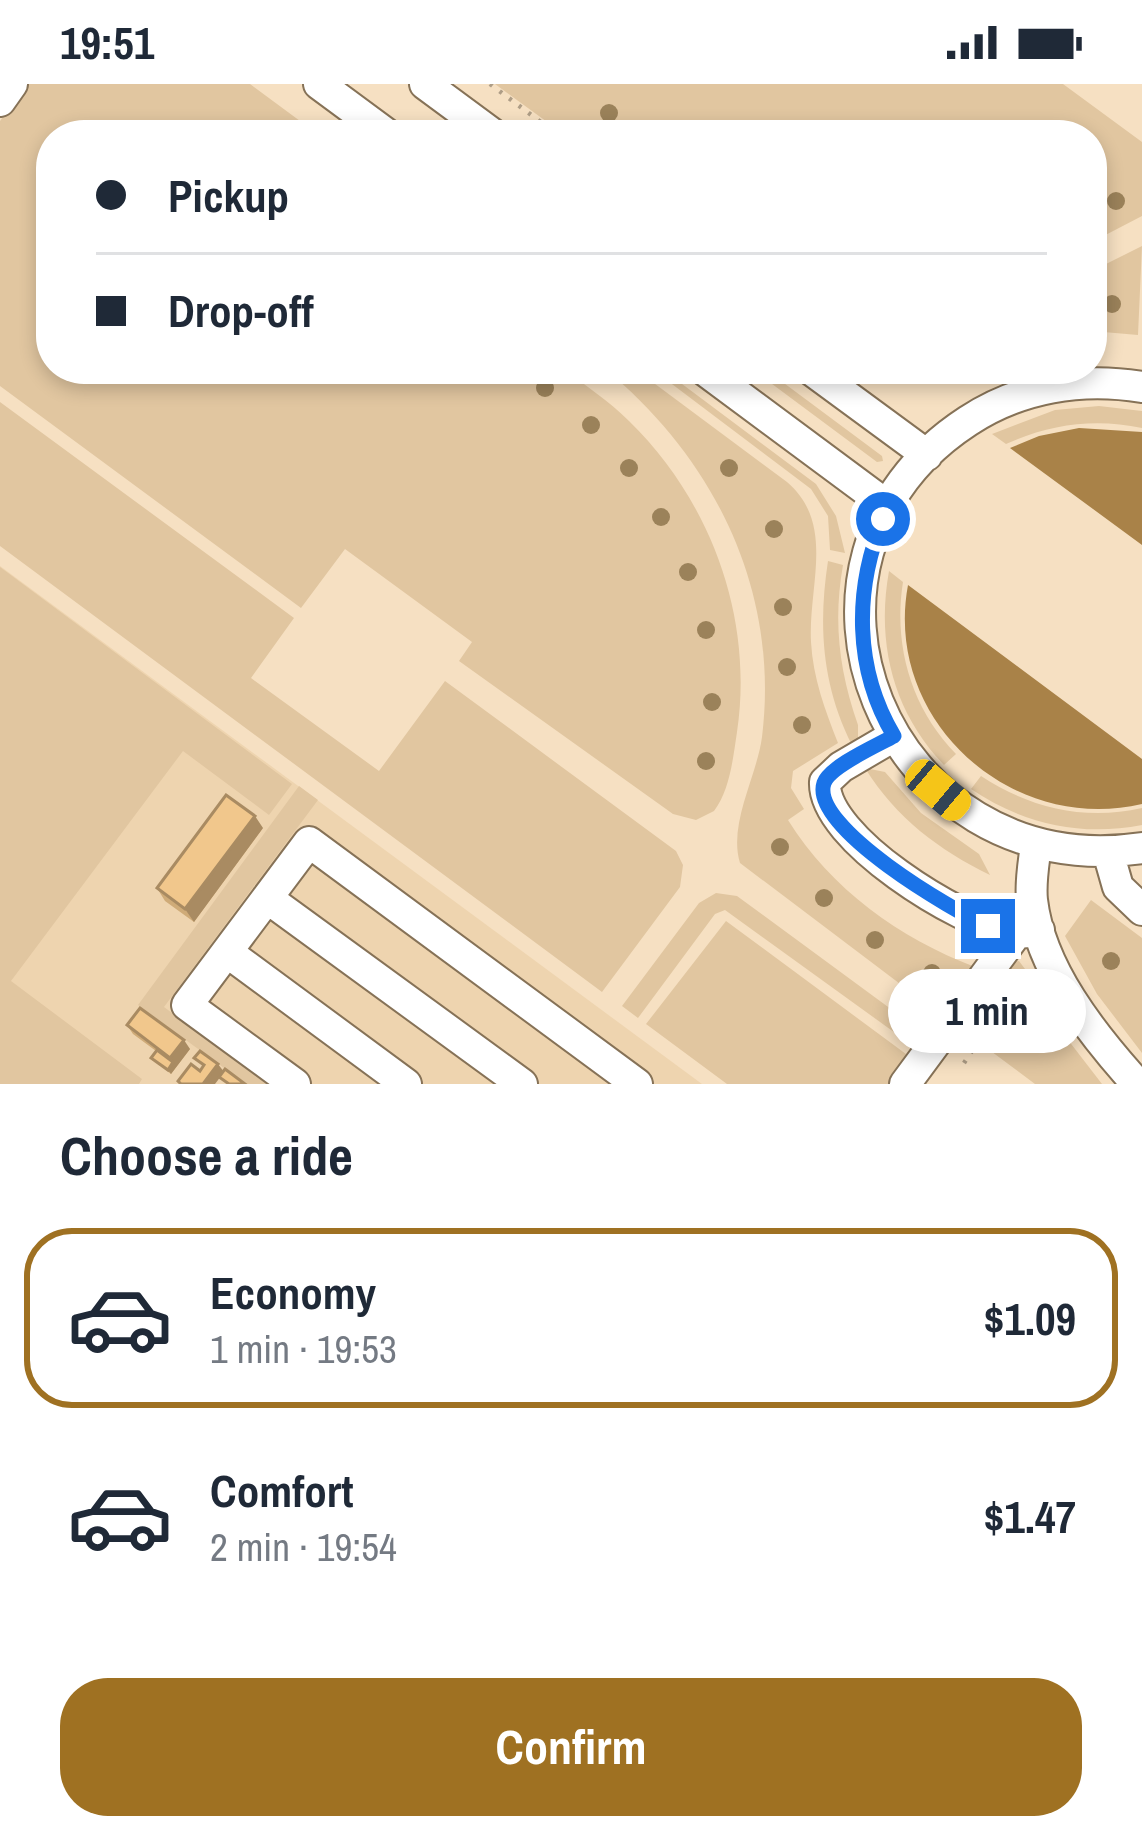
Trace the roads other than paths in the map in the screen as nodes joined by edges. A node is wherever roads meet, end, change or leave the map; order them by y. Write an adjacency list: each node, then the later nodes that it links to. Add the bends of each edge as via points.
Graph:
1 (13, 84): 4 (street)
2 (319, 84): 5 (street)
3 (425, 84): 6 (street)
4 (0, 101)
5 (368, 120)
6 (474, 120)
7 (723, 384): 13 (street)
8 (830, 384): 12 (street)
9 (1071, 384): 12 (street, via 982,412)
10 (1092, 384): 11 (street)
11 (1142, 387)
12 (927, 455): 13 (street)
13 (889, 507): 14 (street, via 867,566 861,614 866,664)
14 (894, 736): 15 (street, via 956,806); 20 (street, via 829,777 826,800 905,880 960,914)
15 (1036, 844): 17 (street); 20 (street)
16 (1142, 848): 17 (street)
17 (1108, 852): 19 (street, via 1118,887)
18 (267, 898): 21 (street); 24 (street); 25 (street, via 309,842)
19 (1142, 910)
20 (1030, 924): 26 (street); 27 (street, via 1077,1008)
21 (226, 952): 22 (street, via 187,1005); 23 (street)
22 (295, 1084)
23 (406, 1084)
24 (522, 1084)
25 (637, 1084)
26 (904, 1084)
27 (1137, 1084)

